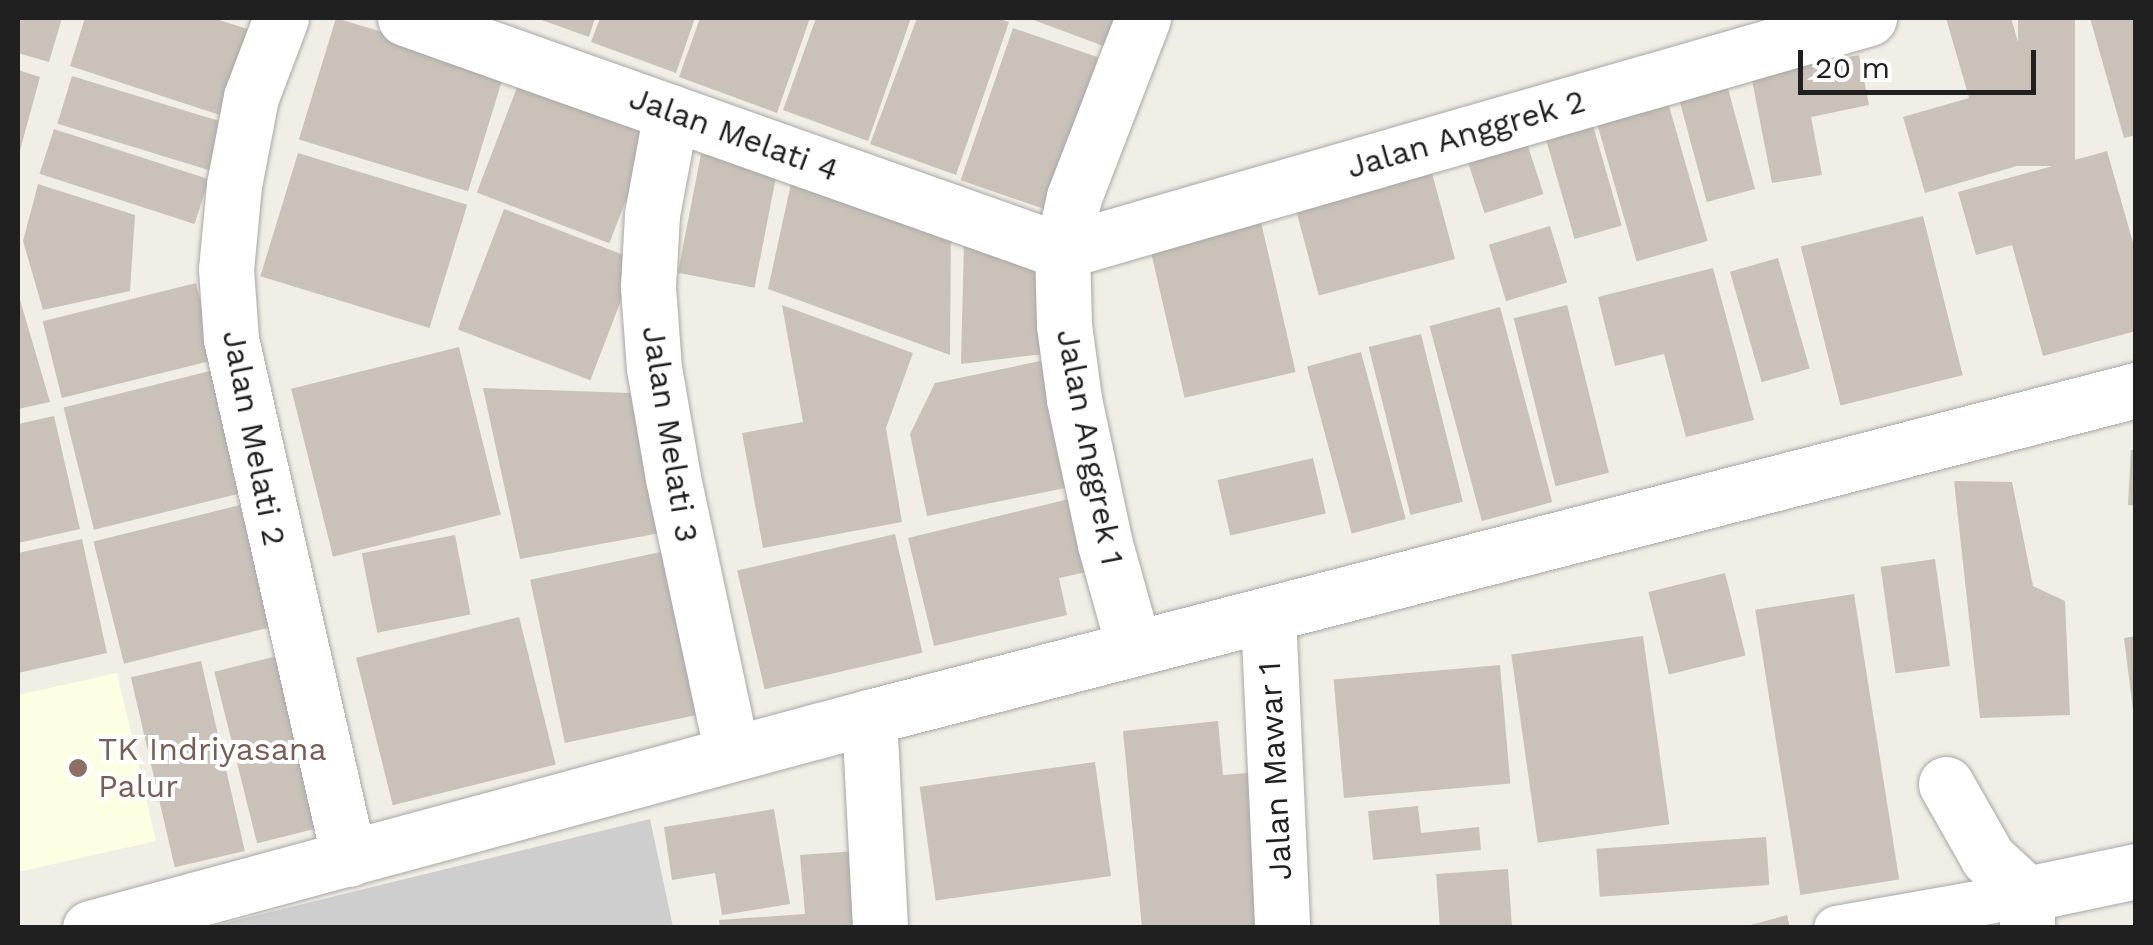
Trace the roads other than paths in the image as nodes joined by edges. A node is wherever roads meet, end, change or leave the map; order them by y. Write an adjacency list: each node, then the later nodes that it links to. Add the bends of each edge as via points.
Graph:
1 (280, 18): 13 (street, Jalan Melati 2, via 251,97 234,185 226,269 231,340)
2 (405, 18): 5 (street, Jalan Melati 4)
3 (1142, 18): 6 (street, Jalan Anggrek 1, via 1079,182)
4 (1869, 18): 6 (street, Jalan Anggrek 2)
5 (672, 112): 6 (street, Jalan Melati 4); 11 (street, Jalan Melati 3, via 651,233 654,368)
6 (1062, 250): 9 (street, Jalan Anggrek 1, via 1074,399)
7 (2136, 390): 8 (street)
8 (1268, 615): 9 (street); 18 (street, Jalan Mawar 1)
9 (1134, 648): 10 (street)
10 (869, 717): 11 (street); 17 (street)
11 (732, 753): 13 (street)
12 (1946, 784): 15 (street)
13 (349, 859): 16 (street)
14 (2136, 871): 15 (street)
15 (2027, 911): 19 (lane)
16 (90, 928)
17 (880, 928)
18 (1282, 928)
19 (1836, 928)

